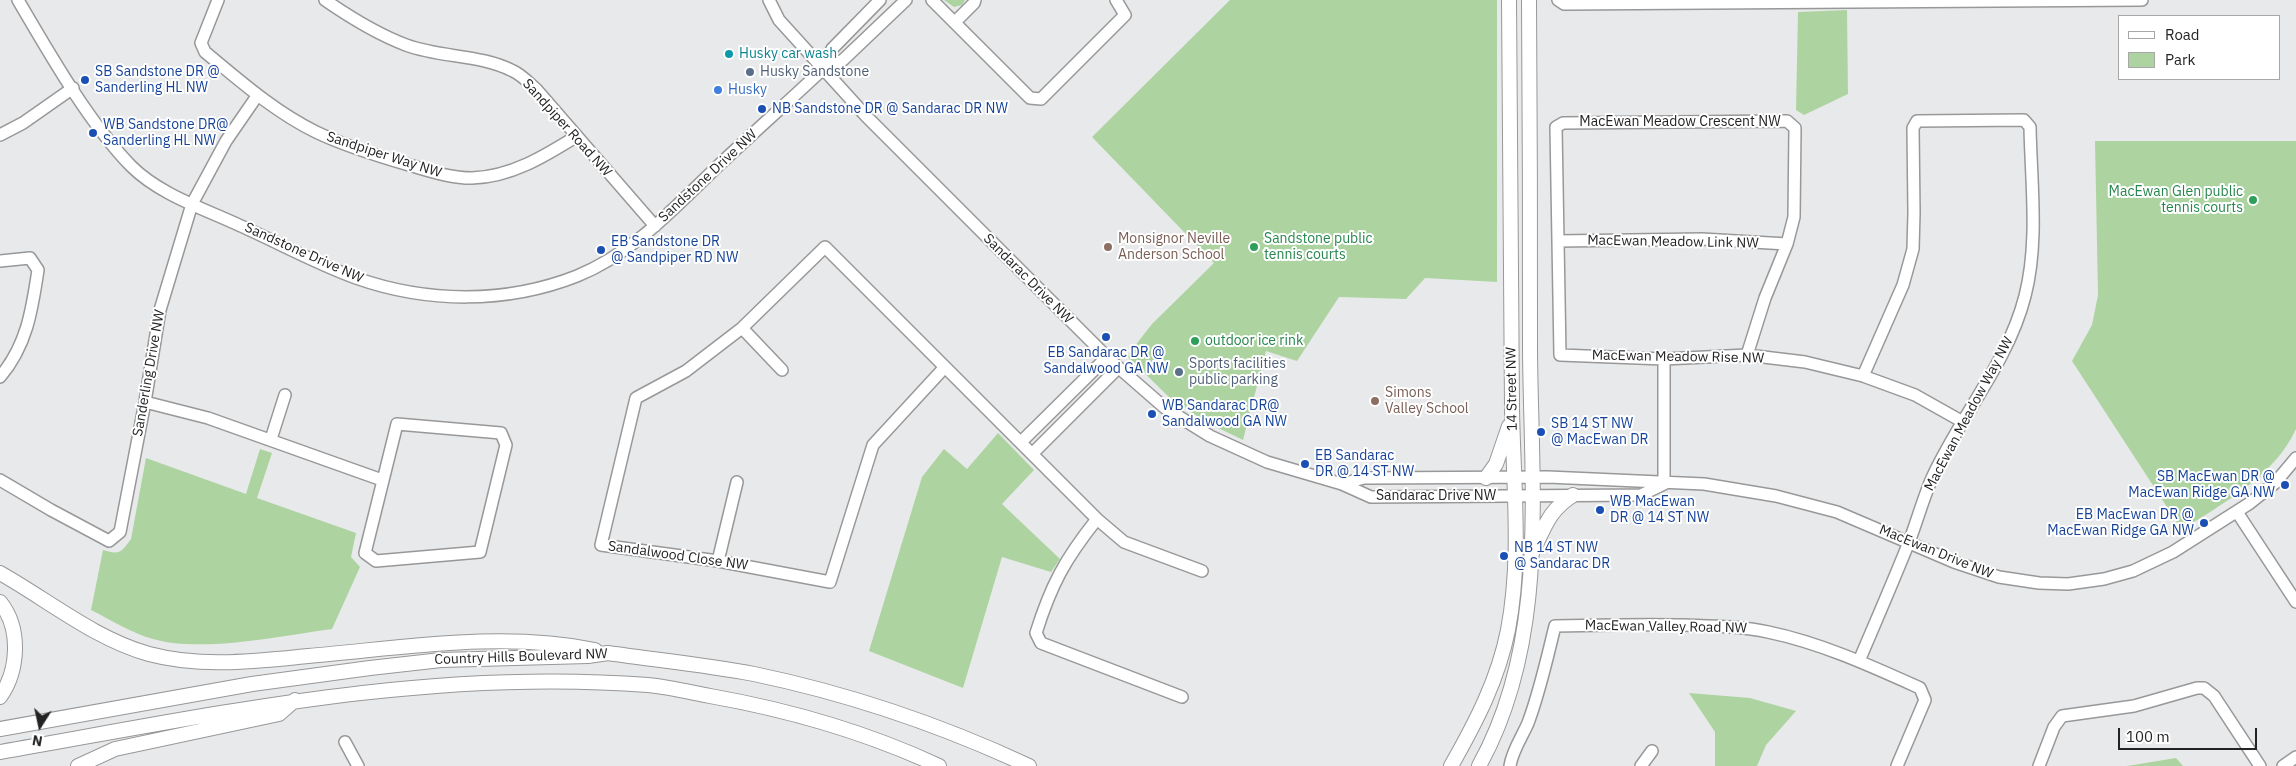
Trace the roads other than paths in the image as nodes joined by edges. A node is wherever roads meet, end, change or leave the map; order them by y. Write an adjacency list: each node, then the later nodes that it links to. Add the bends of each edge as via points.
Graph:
1 (18, 0): 18 (street, Sandstone Drive NW)
2 (218, 0): 19 (street, Sandpiper Way NW, via 201,43 204,52)
3 (325, 0): 21 (street, Sandpiper Road NW, via 373,31 406,45 442,56 489,61 515,71 537,90)
4 (768, 0): 17 (street, Sandarac Drive NW, via 778,20)
5 (880, 0): 17 (street, via 832,49)
6 (906, 0): 17 (street, via 843,60)
7 (932, 0): 16 (street)
8 (975, 0): 16 (street)
9 (1116, 0): 16 (street, via 1125,14 1041,99 1030,98)
10 (1509, 0): 39 (main road, 14 Street NW)
11 (1529, 0): 45 (main road, 14 Street NW)
12 (1558, 0): 13 (street, via 1564,4)
13 (1914, 0): 14 (street)
14 (2032, 0): 15 (street)
15 (2142, 0)
16 (955, 22)
17 (822, 70): 23 (street, Sandstone Drive NW); 30 (street, Sandarac Drive NW)
18 (73, 88): 20 (street); 22 (street, Sandstone Drive NW, via 133,168 162,189)
19 (257, 96): 21 (street, Sandpiper Way NW, via 316,132 380,157 448,176 473,178 499,174 538,161); 22 (street, Sanderling Drive NW, via 226,141)
20 (0, 135)
21 (577, 136): 23 (street, Sandpiper Road NW)
22 (192, 204): 23 (street, Sandstone Drive NW, via 355,278 407,293 450,297 504,296 578,276 622,253); 38 (street, Sanderling Drive NW, via 160,310)
23 (655, 226)
24 (1558, 240): 25 (street, MacEwan Meadow Link NW, via 1702,240); 25 (street, MacEwan Meadow Crescent NW, via 1556,127 1563,123 1787,121 1795,128 1795,181 1794,217); 28 (street, MacEwan Meadow Crescent NW)
25 (1787, 244): 29 (street, MacEwan Meadow Crescent NW)
26 (0, 260): 36 (street, via 30,258 38,270 30,319 10,364)
27 (742, 328): 32 (street, Sandalwood Close NW, via 825,247); 34 (street); 60 (street, Sandalwood Close NW, via 686,371 636,398 601,545)
28 (1560, 354): 31 (street, MacEwan Meadow Rise NW)
29 (1747, 355): 31 (street, MacEwan Meadow Rise NW); 35 (street, MacEwan Meadow Rise NW, via 1805,362)
30 (1107, 357): 33 (street, Sandarac Drive NW); 42 (street)
31 (1664, 359): 52 (street)
32 (944, 368): 42 (street, Sandalwood Close NW); 60 (street, Sandalwood Close NW, via 873,445 830,582)
33 (1118, 368): 43 (street); 51 (street, Sandarac Drive NW, via 1165,408 1210,436 1267,462)
34 (782, 370)
35 (1863, 376): 40 (street, MacEwan Meadow Rise NW, via 1915,395); 40 (street, MacEwan Meadow Way NW, via 1903,284 1913,249 1913,128 1916,121 2024,120 2030,127 2030,270 2010,337)
36 (0, 377)
37 (285, 395): 41 (street)
38 (145, 402): 41 (street); 48 (street, Sanderling Drive NW, via 120,532 109,541)
39 (1512, 418): 46 (main road, via 1496,464); 47 (main road, 14 Street NW)
40 (1963, 422): 58 (street, MacEwan Meadow Way NW, via 1933,477)
41 (272, 439): 49 (street)
42 (1021, 442): 43 (street, Sandalwood Close NW)
43 (1033, 453): 57 (street, Sandalwood Close NW)
44 (2296, 458): 56 (street, MacEwan Drive NW, via 2275,482)
45 (1533, 477): 47 (street, Sandarac Drive NW); 52 (street, MacEwan Drive NW, via 1642,480); 55 (main road, 14 Street NW)
46 (1486, 478): 47 (street, Sandarac Drive NW); 51 (street, Sandarac Drive NW, via 1364,478)
47 (1514, 478): 54 (main road, 14 Street NW)
48 (0, 480)
49 (382, 480): 49 (street, via 365,553 376,561 480,552 506,445 501,433 397,424)
50 (737, 482): 60 (street)
51 (1342, 484): 54 (street, Sandarac Drive NW, via 1371,497)
52 (1664, 484): 53 (street, MacEwan Drive NW, via 1641,495); 58 (street, MacEwan Drive NW, via 1704,484 1776,496 1837,512)
53 (1574, 495): 55 (street, MacEwan Drive NW); 59 (main road, via 1551,513)
54 (1514, 496): 55 (street, Sandarac Drive NW); 70 (main road, 14 Street NW, via 1514,588 1508,630 1497,672)
55 (1533, 496): 59 (main road, 14 Street NW)
56 (2237, 512): 58 (street, MacEwan Drive NW, via 2153,563 2104,579 2068,584 1998,577); 64 (street)
57 (1097, 519): 61 (street, Sandalwood Close NW, via 1124,542); 68 (street, via 1060,570 1036,633 1041,644)
58 (1908, 543): 66 (street, MacEwan Meadow Way NW)
59 (1530, 558): 85 (main road, 14 Street NW, via 1519,662 1504,711)
60 (718, 561)
61 (1202, 571)
62 (2, 574): 65 (main road, via 107,637 150,654 192,660 236,663 439,644 513,641 561,643)
63 (0, 602): 67 (main road, via 9,617 15,646 14,664)
64 (2296, 602)
65 (608, 652): 71 (main road, Country Hills Boulevard NW, via 588,656 441,660 370,668 252,684); 82 (main road, Country Hills Boulevard NW, via 752,674 854,699 947,730)
66 (1859, 661): 86 (street, MacEwan Valley Road NW, via 1812,643 1730,626 1556,626 1541,685); 88 (street, MacEwan Valley Road NW, via 1920,688 1925,700)
67 (0, 697)
68 (1182, 697)
69 (295, 700): 74 (main road, Country Hills Boulevard NW); 76 (main road, Country Hills Boulevard NW, via 491,682 566,681 651,686 742,702 824,722); 77 (main road, via 279,714 115,749)
70 (1480, 713): 83 (main road, 14 Street NW); 84 (main road)
71 (0, 729)
72 (345, 742): 78 (street)
73 (1652, 751): 87 (street)
74 (0, 752)
75 (2296, 757): 91 (street)
76 (922, 758): 79 (main road); 80 (main road, Country Hills Boulevard NW); 81 (main road)
77 (78, 766)
78 (358, 766)
79 (935, 766)
80 (939, 766)
81 (946, 766)
82 (1030, 766)
83 (1451, 766)
84 (1458, 766)
85 (1479, 766)
86 (1510, 766)
87 (1641, 766)
88 (1897, 766)
89 (2039, 766): 90 (street, via 2062,716 2134,706 2204,688 2214,696)
90 (2260, 766)
91 (2283, 766)

